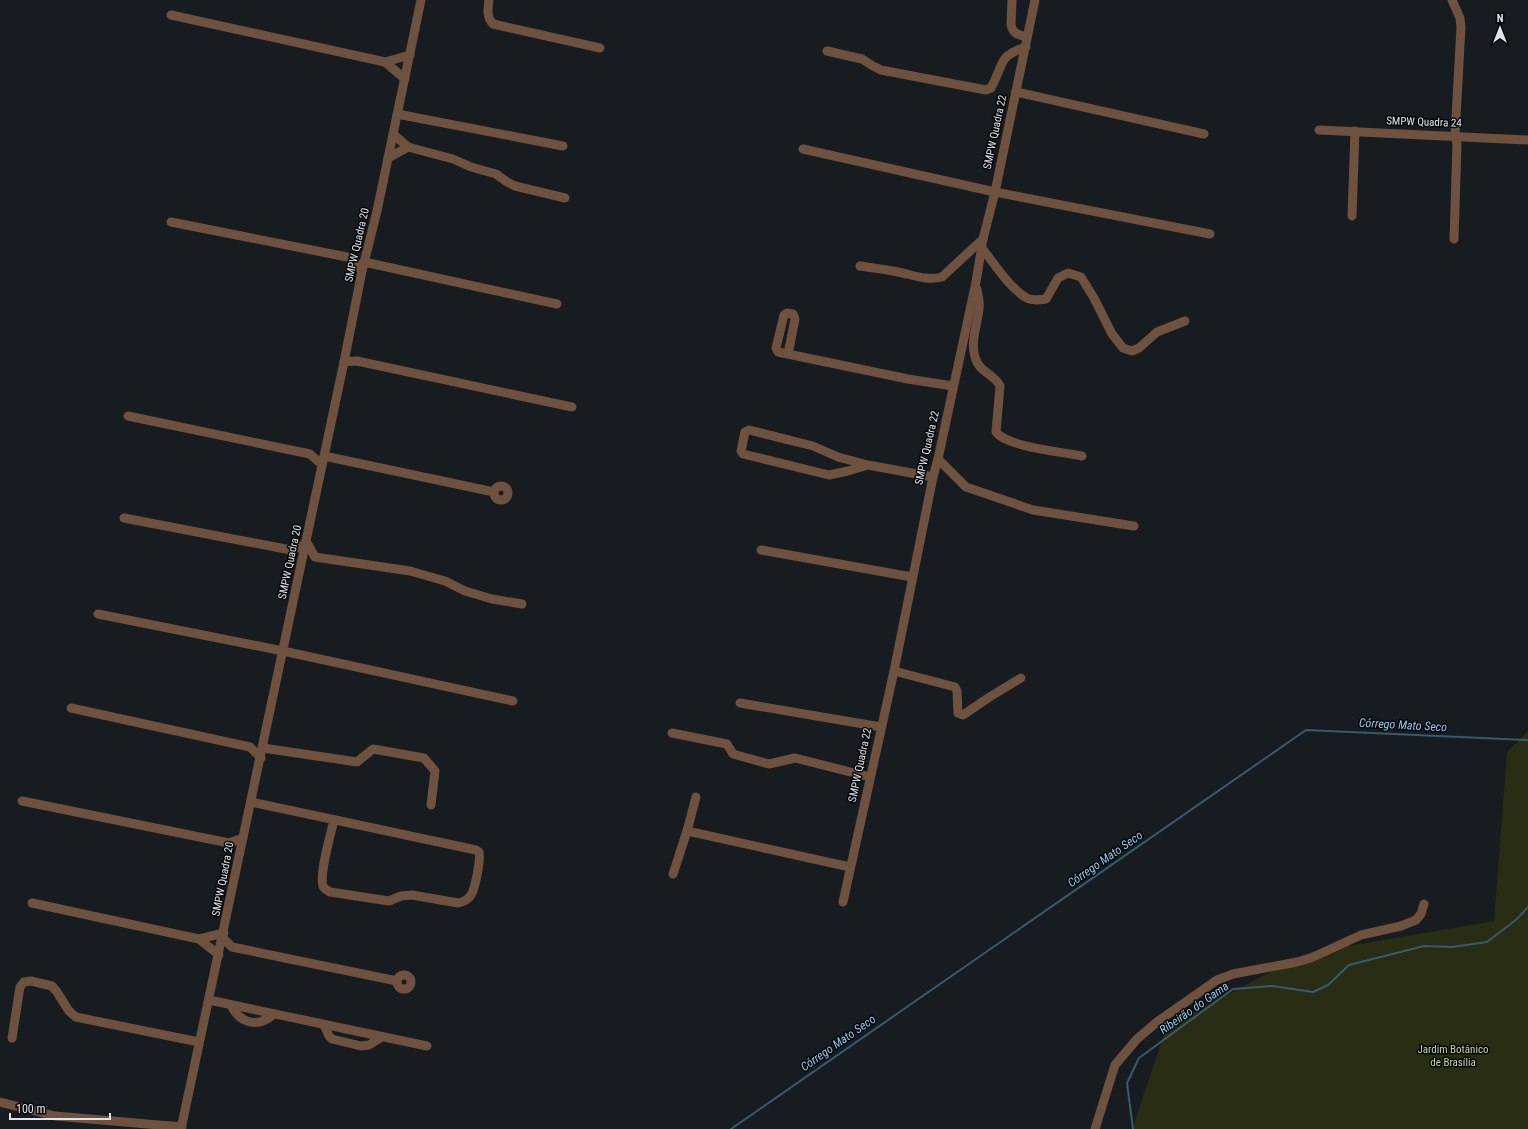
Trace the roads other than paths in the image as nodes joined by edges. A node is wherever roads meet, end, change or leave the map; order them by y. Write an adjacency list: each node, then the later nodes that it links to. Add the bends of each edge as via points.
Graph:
1 (422, 0): 10 (street, SMPW Quadra 20)
2 (489, 0): 8 (street, via 488,15 493,24)
3 (1012, 0): 7 (street, via 1010,25)
4 (1035, 0): 7 (street, SMPW Quadra 22)
5 (1452, 0): 19 (street, via 1461,27)
6 (171, 16): 11 (street)
7 (1026, 42): 9 (street, via 1007,55 991,88 986,90 881,70 862,59); 13 (street, SMPW Quadra 22)
8 (600, 48)
9 (827, 51)
10 (410, 55): 11 (street); 12 (street, SMPW Quadra 20)
11 (385, 62): 12 (street)
12 (405, 79): 14 (street, SMPW Quadra 20)
13 (1016, 92): 18 (street); 25 (street, SMPW Quadra 22)
14 (398, 114): 17 (street, SMPW Quadra 20); 21 (street)
15 (1319, 130): 16 (street, SMPW Quadra 24)
16 (1355, 131): 19 (street, SMPW Quadra 24); 27 (street)
17 (393, 134): 22 (street); 24 (street, SMPW Quadra 20)
18 (1204, 134)
19 (1455, 135): 20 (street, SMPW Quadra 24); 30 (street, via 1457,144)
20 (1528, 140)
21 (563, 146)
22 (408, 148): 24 (street); 26 (street, via 453,159 496,174 515,186)
23 (803, 149): 25 (street)
24 (388, 158): 32 (street, SMPW Quadra 20)
25 (995, 192): 29 (street); 31 (street, SMPW Quadra 22)
26 (565, 198)
27 (1352, 216)
28 (171, 222): 33 (street)
29 (1210, 234)
30 (1454, 239)
31 (982, 243): 35 (street, via 942,277 934,279); 36 (street, SMPW Quadra 22); 38 (street, via 1011,284 1025,298 1046,299 1058,278 1068,273 1081,277 1112,334 1123,348 1139,348 1157,332)
32 (368, 247): 33 (street); 34 (street, SMPW Quadra 20)
33 (352, 258): 34 (street)
34 (363, 266): 37 (street); 41 (street, SMPW Quadra 20)
35 (860, 266)
36 (976, 282): 45 (street, SMPW Quadra 22); 50 (street, via 980,306 973,342 980,368 999,382 996,432 999,436 1021,445)
37 (557, 304)
38 (1185, 320)
39 (778, 341): 40 (street); 40 (street, via 784,315 793,314 795,319); 42 (street, via 778,352)
40 (790, 343): 42 (street)
41 (347, 350): 43 (street); 44 (street, SMPW Quadra 20)
42 (788, 354): 45 (street)
43 (357, 361): 44 (street); 46 (street)
44 (344, 362): 49 (street, SMPW Quadra 20)
45 (953, 386): 51 (street, SMPW Quadra 22)
46 (572, 407)
47 (128, 416): 48 (street)
48 (310, 454): 49 (street); 49 (street)
49 (324, 456): 54 (street); 57 (street, SMPW Quadra 20)
50 (1082, 456)
51 (938, 460): 53 (street, SMPW Quadra 22); 56 (street, via 966,487 1033,510)
52 (868, 465): 52 (street, via 838,457 813,446 749,430 745,432 741,450 743,454 829,475); 53 (street)
53 (933, 477): 62 (street, SMPW Quadra 22)
54 (494, 492)
55 (124, 518): 58 (street)
56 (1134, 526)
57 (306, 543): 58 (street); 60 (street); 61 (street, SMPW Quadra 20)
58 (291, 550): 61 (street)
59 (761, 550): 62 (street)
60 (315, 557): 61 (street); 63 (street, via 410,571 492,599)
61 (301, 563): 65 (street, SMPW Quadra 20)
62 (912, 577): 66 (street, SMPW Quadra 22)
63 (522, 604)
64 (98, 614): 65 (street)
65 (283, 651): 68 (street); 73 (street, SMPW Quadra 20)
66 (894, 671): 67 (street, via 955,688 958,713 963,715); 71 (street, SMPW Quadra 22)
67 (1021, 678)
68 (513, 701)
69 (740, 703): 71 (street)
70 (71, 708): 74 (street)
71 (881, 727): 76 (street, SMPW Quadra 22)
72 (672, 732): 76 (street, via 727,744 734,754 769,764 795,758)
73 (263, 744): 74 (street); 75 (street, SMPW Quadra 20); 80 (street, via 357,762 373,749 424,758 436,771)
74 (250, 747): 75 (street)
75 (261, 758): 79 (street, SMPW Quadra 20)
76 (870, 777): 86 (street, SMPW Quadra 22)
77 (696, 796): 82 (street)
78 (22, 801): 84 (street)
79 (251, 802): 81 (street); 83 (street, SMPW Quadra 20)
80 (431, 805)
81 (334, 820): 81 (street, via 476,850 480,859 472,894 465,901 458,903 412,895 389,901 330,892 323,885 322,875)
82 (687, 831): 86 (street); 87 (street)
83 (243, 838): 84 (street); 85 (street, SMPW Quadra 20)
84 (229, 843): 85 (street)
85 (240, 856): 91 (street, SMPW Quadra 20)
86 (850, 867): 88 (street, SMPW Quadra 22)
87 (673, 874)
88 (843, 902)
89 (32, 903): 93 (street)
90 (1424, 904): 106 (street, via 1422,914 1416,920 1401,926 1361,935 1304,960 1233,974 1217,980 1157,1022 1137,1039 1115,1065)
91 (223, 935): 92 (street); 94 (street); 96 (street, SMPW Quadra 20)
92 (212, 936): 93 (street); 95 (street)
93 (199, 939): 95 (street)
94 (232, 947): 96 (street); 97 (street)
95 (210, 948): 96 (street)
96 (219, 953): 98 (street, SMPW Quadra 20)
97 (397, 981)
98 (209, 1000): 99 (street); 102 (street, SMPW Quadra 20)
99 (324, 1025): 100 (street); 100 (street, via 332,1039 361,1046 369,1045)
100 (382, 1037): 103 (street)
101 (12, 1038): 102 (street, via 20,987 24,982 31,981 52,986 76,1017)
102 (199, 1042): 105 (street, SMPW Quadra 20)
103 (427, 1046)
104 (0, 1102): 105 (street, via 56,1116)
105 (182, 1128)
106 (1095, 1129)

